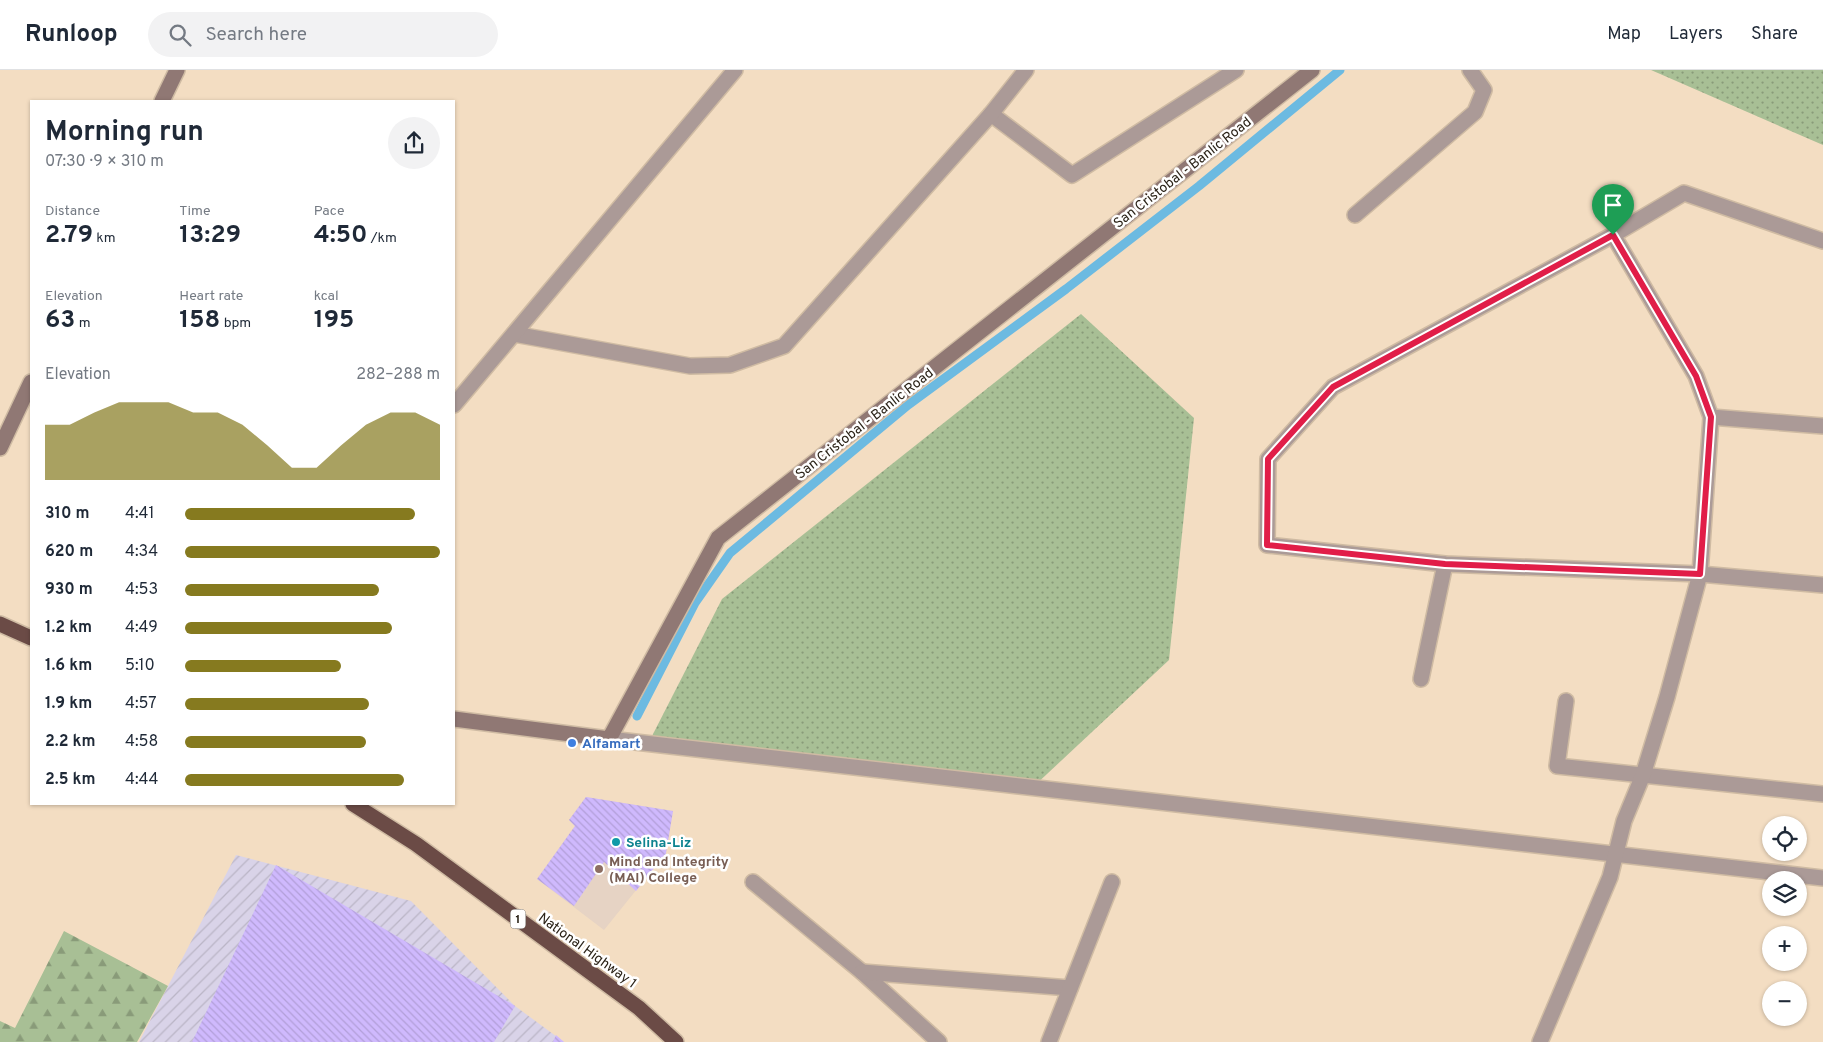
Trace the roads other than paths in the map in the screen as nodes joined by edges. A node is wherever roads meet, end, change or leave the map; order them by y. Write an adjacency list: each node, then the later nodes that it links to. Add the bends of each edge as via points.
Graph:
1 (177, 70): 7 (street)
2 (735, 70): 12 (street)
3 (1026, 70): 8 (street)
4 (1236, 70): 8 (street, via 1072,175)
5 (1312, 70): 26 (street, San Cristobal - Banlic Road, via 718,538)
6 (1470, 70): 9 (street, via 1484,90 1475,112)
7 (162, 100)
8 (991, 114): 12 (street, via 784,346 730,365 690,366)
9 (1355, 214)
10 (1613, 235): 11 (street, via 1684,193); 15 (street, via 1696,376); 18 (street, via 1333,387 1268,459 1267,545)
11 (1823, 241)
12 (514, 334): 14 (street)
13 (30, 384): 17 (street)
14 (455, 405)
15 (1711, 417): 16 (street); 19 (street)
16 (1823, 426)
17 (0, 448)
18 (1445, 564): 19 (street); 23 (street)
19 (1700, 574): 20 (street); 27 (street)
20 (1823, 585)
21 (0, 624): 22 (highway)
22 (30, 638)
23 (1421, 679)
24 (1566, 701): 27 (street, via 1557,766)
25 (455, 718): 26 (street)
26 (609, 739): 30 (street)
27 (1643, 775): 28 (street); 30 (street, via 1624,821)
28 (1823, 794)
29 (355, 805): 36 (highway, National Highway 1 / 1, via 416,844 639,1008)
30 (1615, 855): 31 (street); 39 (street, via 1610,877)
31 (1823, 878)
32 (753, 882): 34 (street)
33 (1112, 882): 35 (street)
34 (862, 972): 35 (street); 37 (street)
35 (1070, 988): 38 (street)
36 (676, 1042)
37 (939, 1042)
38 (1049, 1042)
39 (1540, 1042)

